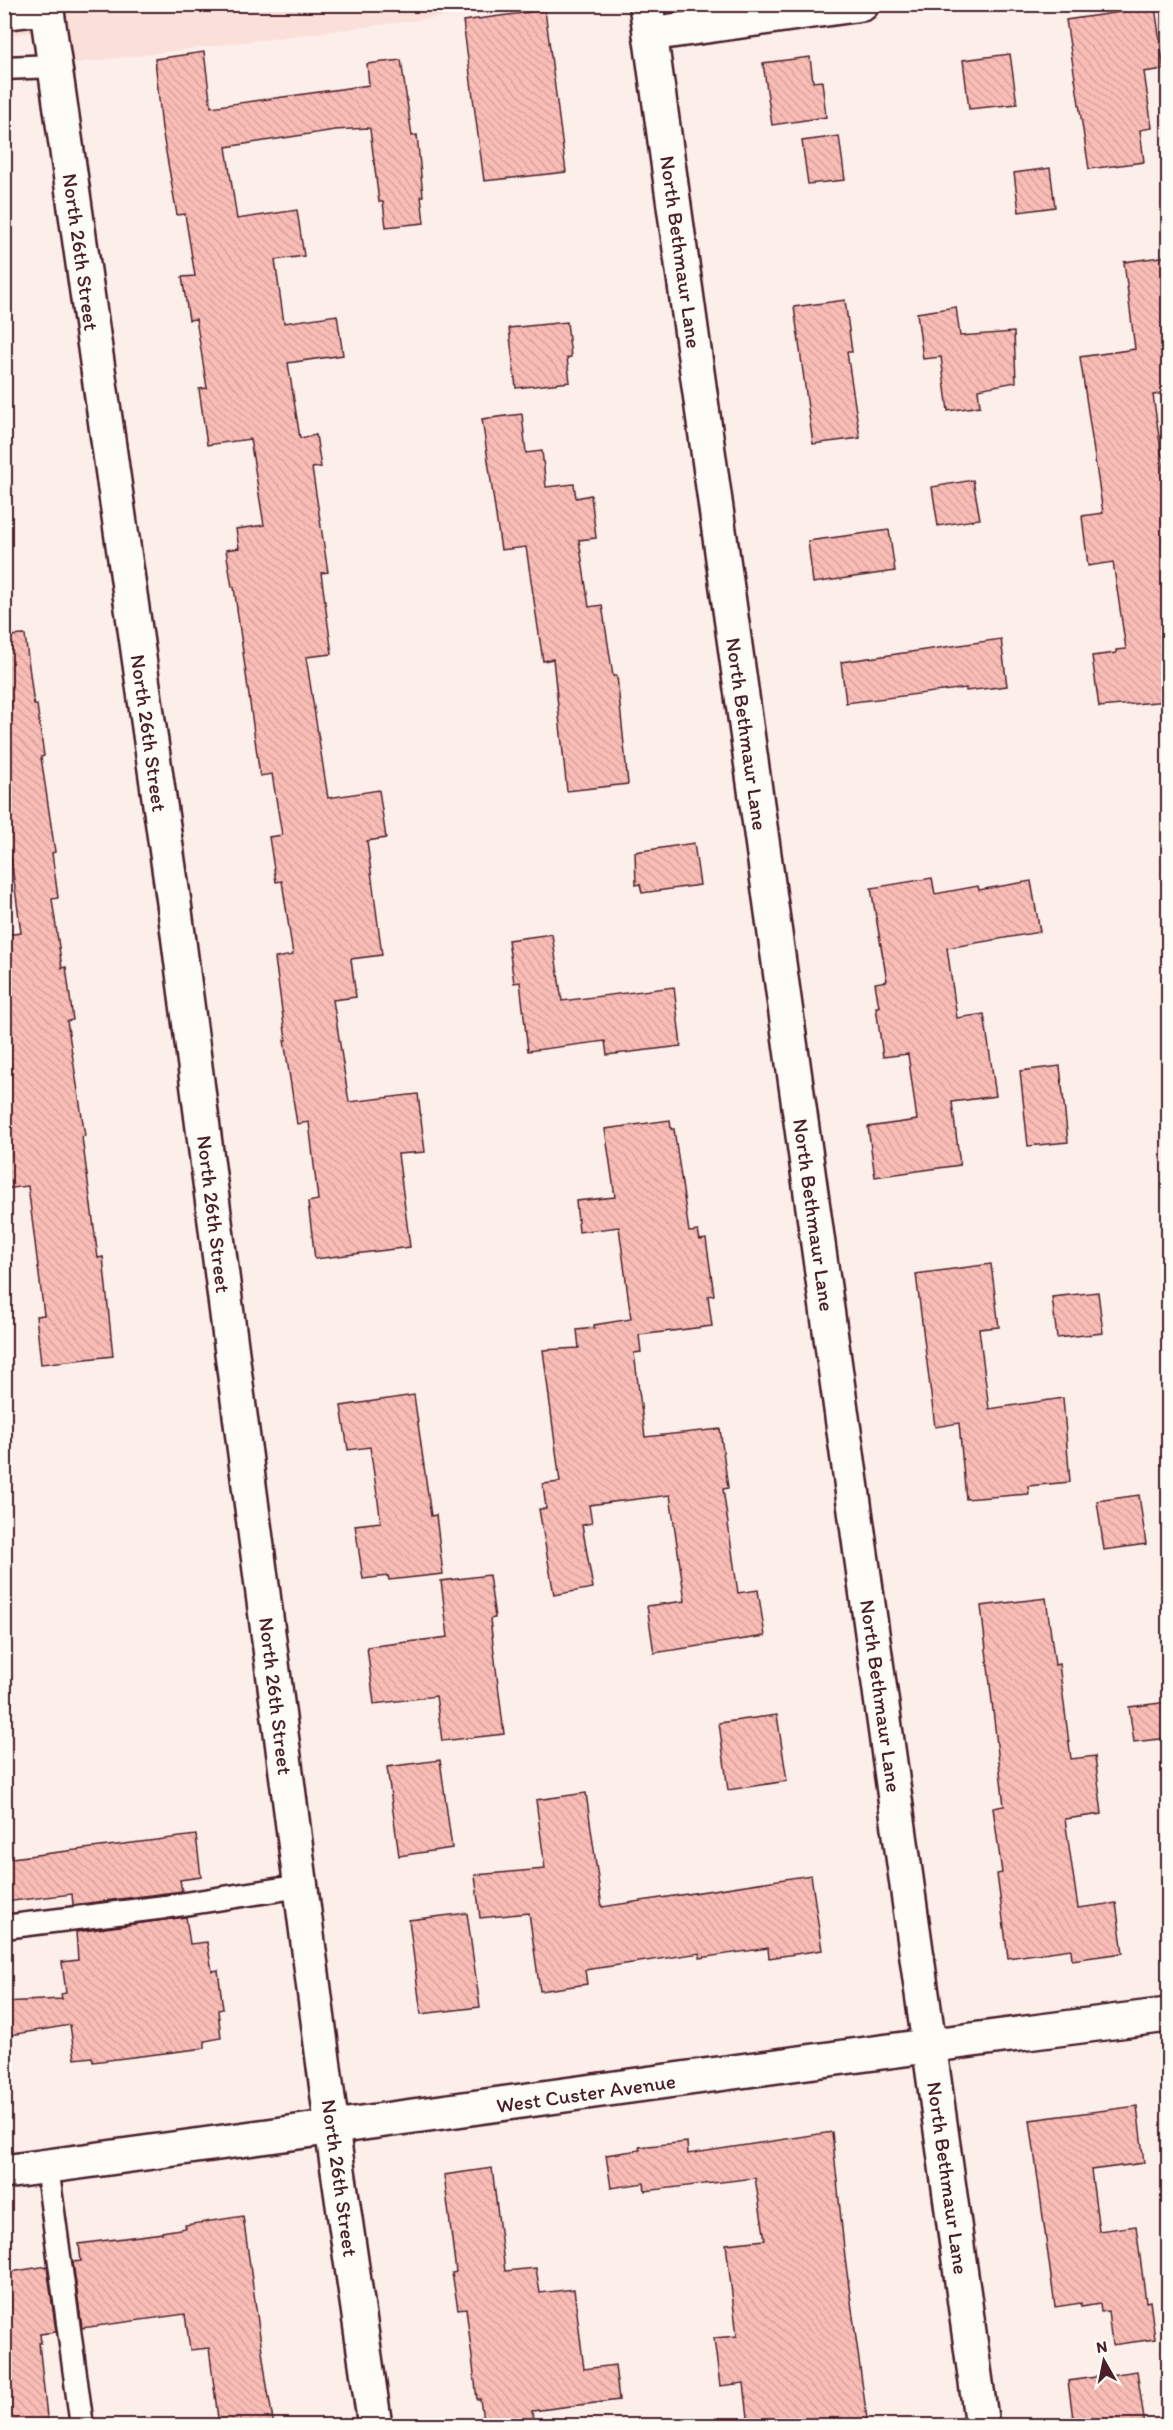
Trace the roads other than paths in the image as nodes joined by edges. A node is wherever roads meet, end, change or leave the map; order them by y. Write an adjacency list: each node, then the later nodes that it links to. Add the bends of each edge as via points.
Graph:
1 (862, 4): 4 (street)
2 (47, 9): 3 (lane); 5 (street, North 26th Street)
3 (4, 18)
4 (648, 19): 10 (street, North Bethmaur Lane)
5 (55, 66): 6 (lane); 7 (street, North 26th Street, via 174,903)
6 (4, 69)
7 (301, 1886): 8 (lane); 11 (street, North 26th Street)
8 (4, 1927)
9 (1168, 2015): 10 (street, West Custer Avenue)
10 (929, 2045): 11 (street, West Custer Avenue); 16 (street, North Bethmaur Lane)
11 (332, 2129): 12 (street, West Custer Avenue); 15 (street, North 26th Street)
12 (47, 2167): 13 (street, West Custer Avenue); 14 (lane)
13 (4, 2172)
14 (82, 2426)
15 (375, 2426)
16 (982, 2426)

